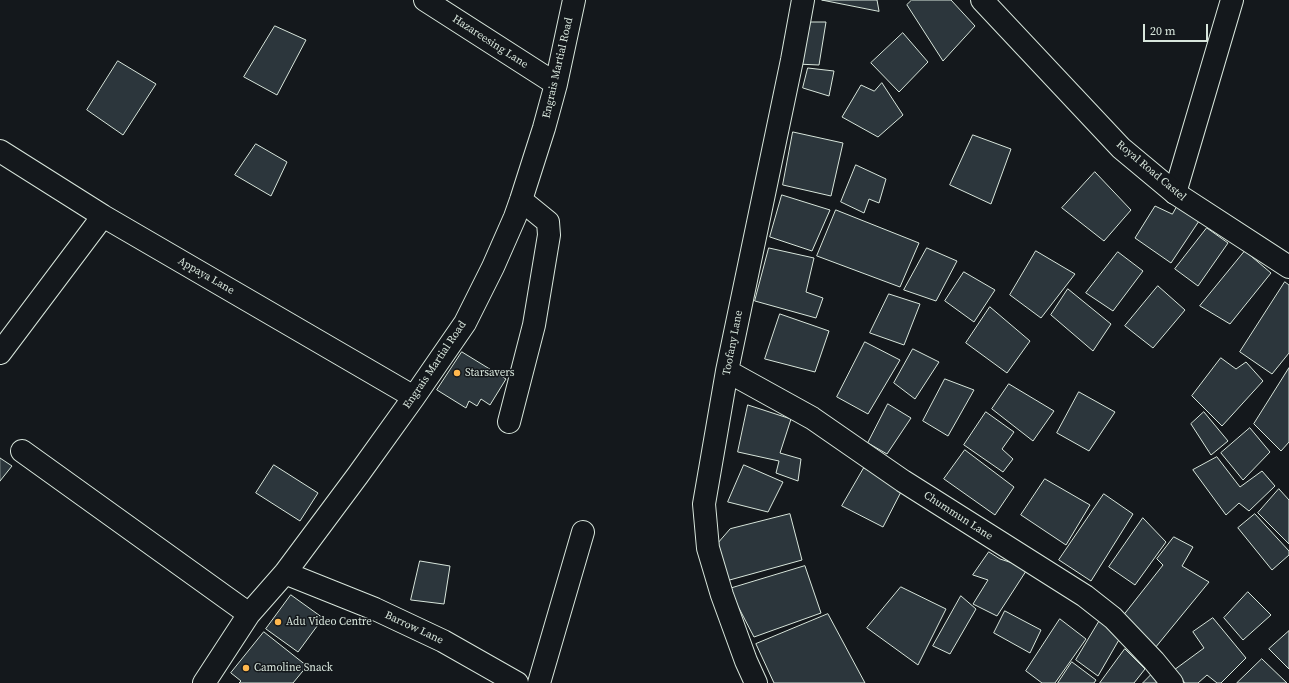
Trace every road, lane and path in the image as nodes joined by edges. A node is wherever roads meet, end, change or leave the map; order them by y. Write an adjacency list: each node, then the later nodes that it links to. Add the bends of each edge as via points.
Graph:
1 (425, 0): 6 (street, Hazareesing Lane)
2 (574, 0): 6 (street, Engrais Martial Road)
3 (803, 0): 13 (street, Toofany Lane)
4 (982, 0): 8 (street, Royal Road Castel, via 1121,148)
5 (1232, 0): 8 (street)
6 (556, 84): 9 (street, Engrais Martial Road)
7 (0, 151): 10 (street, Appaya Lane)
8 (1175, 193): 11 (street, Royal Road Castel)
9 (521, 200): 14 (street, Engrais Martial Road, via 493,267 465,323); 15 (street, via 548,222 549,235 534,325)
10 (103, 216): 12 (street); 14 (street, Appaya Lane)
11 (1289, 267)
12 (0, 353)
13 (727, 371): 23 (street, Toofany Lane, via 704,504 708,548 722,595); 24 (street, Chummun Lane, via 812,418 903,481 1085,596 1113,618)
14 (414, 397): 18 (street, Engrais Martial Road)
15 (509, 422)
16 (22, 451): 19 (street)
17 (583, 532): 22 (street)
18 (285, 572): 19 (street, Engrais Martial Road); 21 (street, Barrow Lane, via 442,640)
19 (249, 614): 20 (street, Engrais Martial Road)
20 (204, 683)
21 (517, 683)
22 (540, 683)
23 (756, 683)
24 (1172, 683)

